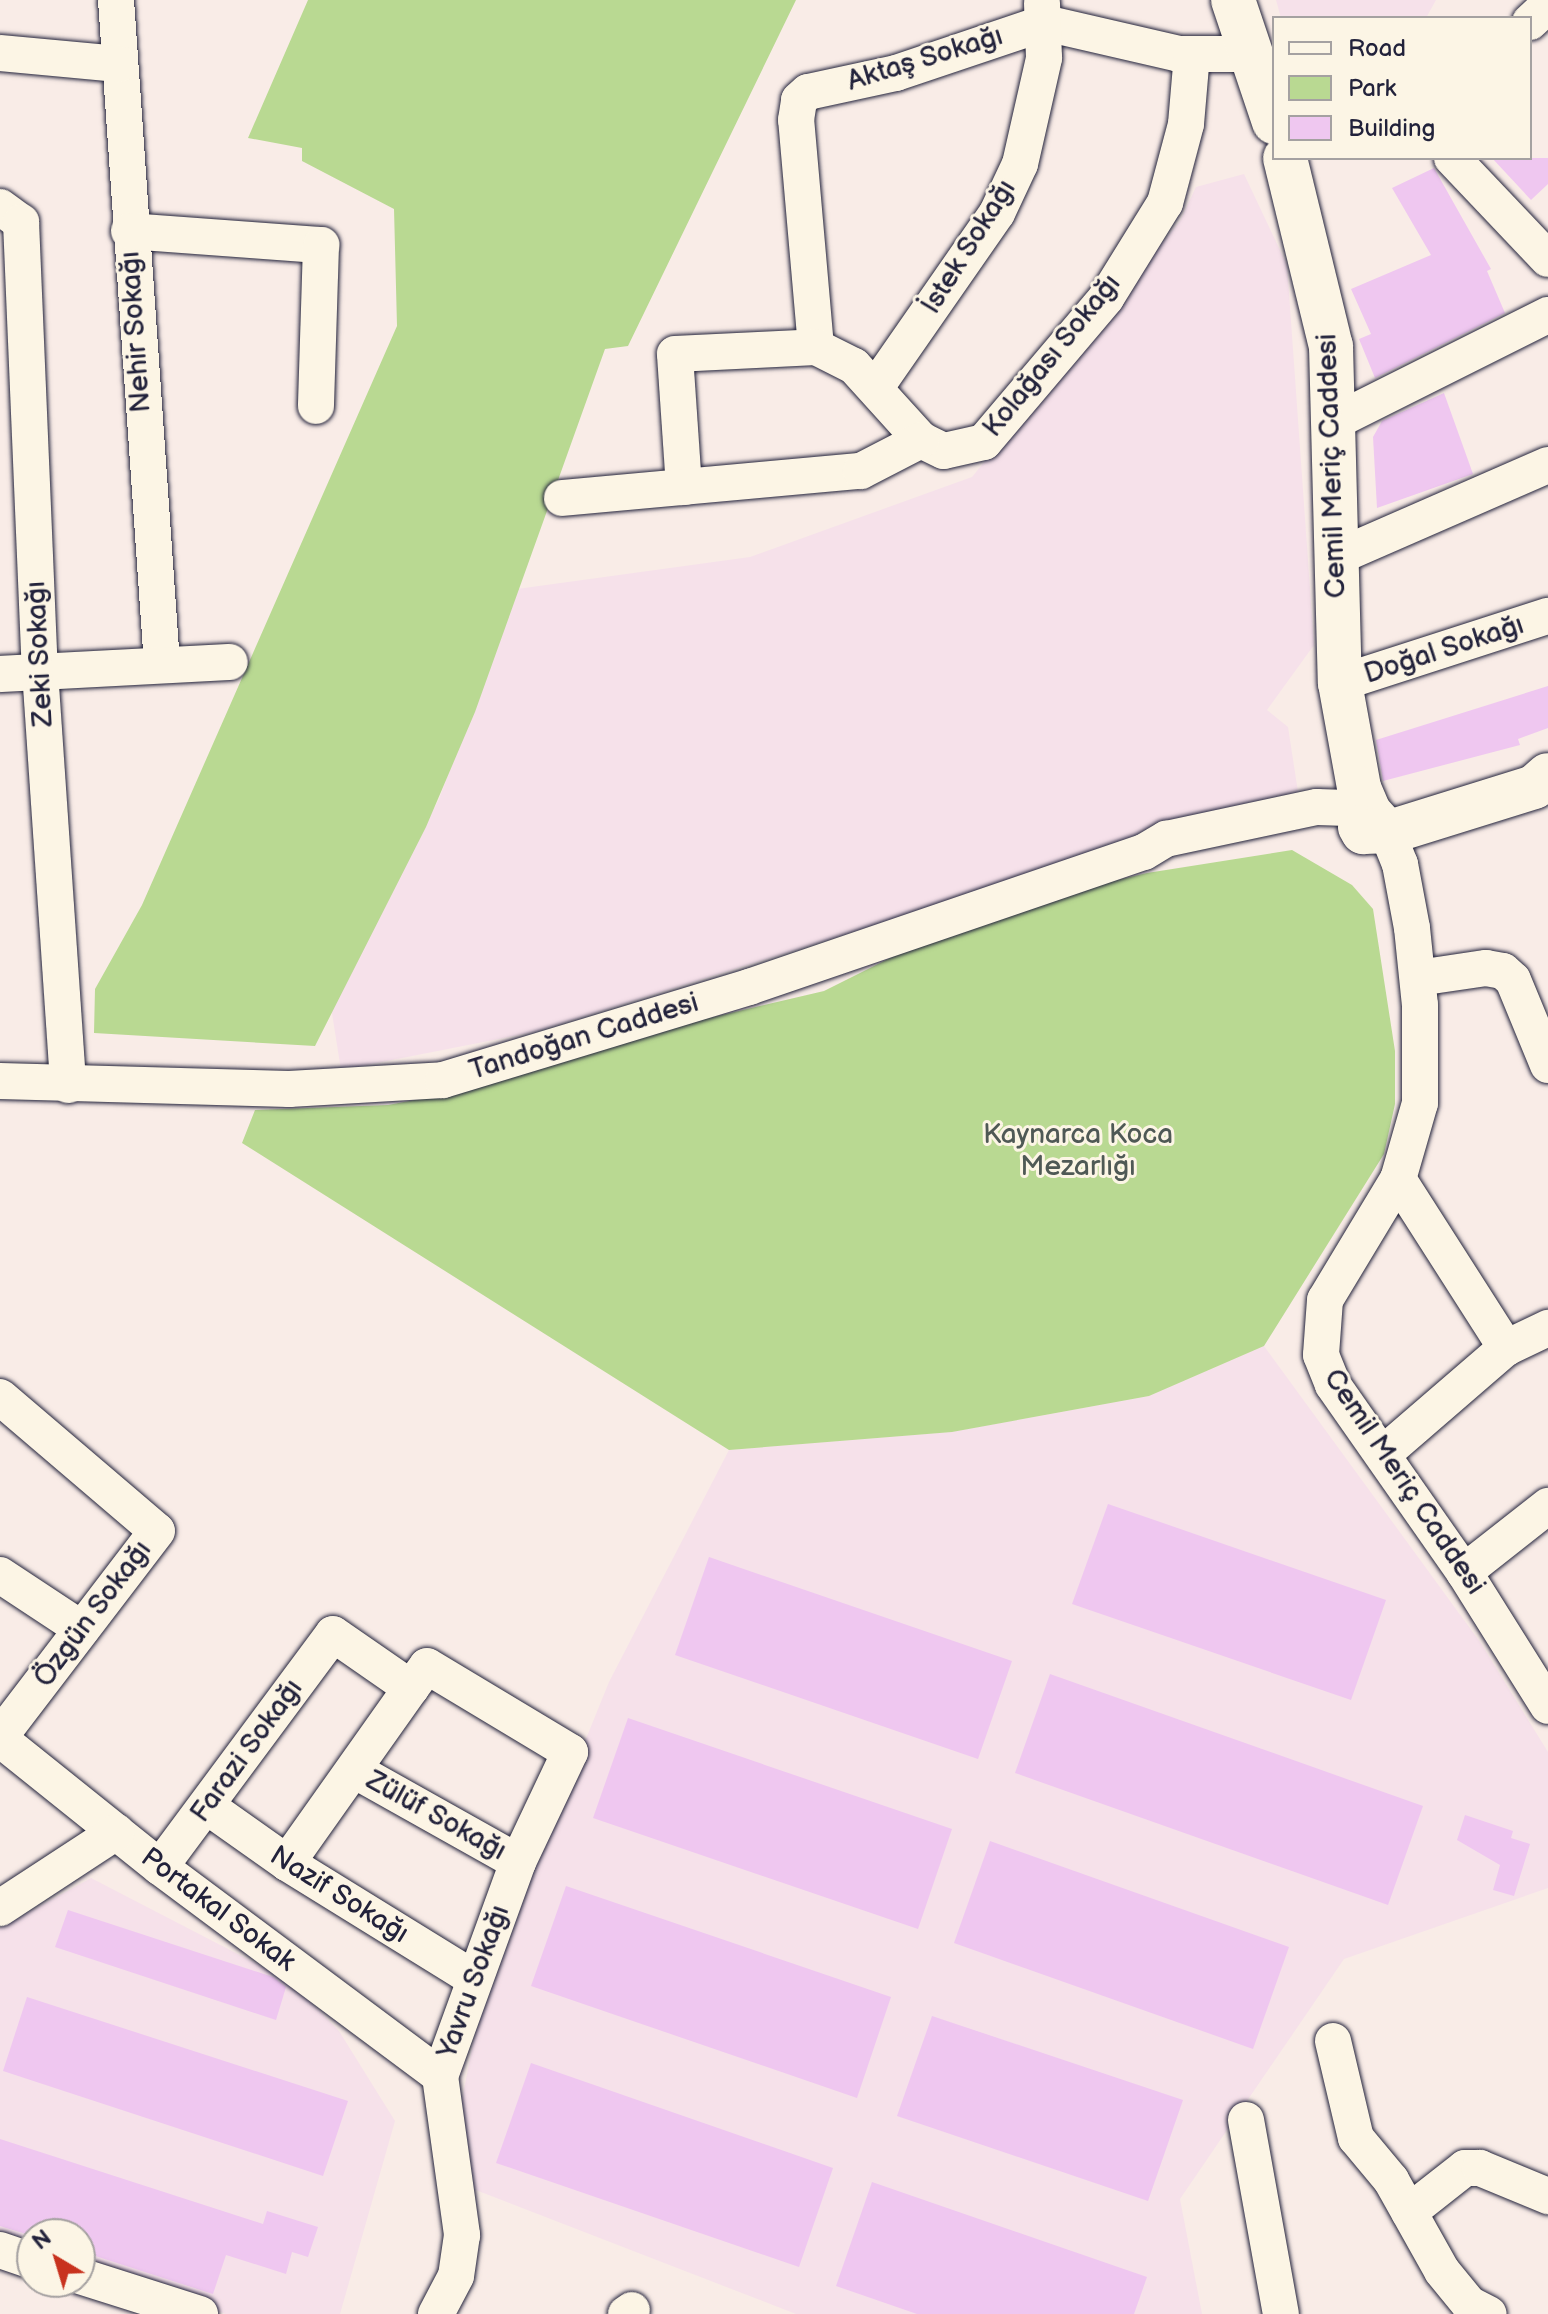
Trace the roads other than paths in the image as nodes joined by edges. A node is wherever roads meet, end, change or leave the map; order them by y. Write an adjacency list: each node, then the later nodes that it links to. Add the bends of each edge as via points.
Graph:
1 (116, 0): 9 (street, Nehir Sokağı)
2 (1233, 0): 8 (main road)
3 (1548, 5): 5 (street)
4 (1044, 12): 7 (street); 17 (street, Aktaş Sokağı, via 896,73 808,92 799,100 797,135); 18 (street, İstek Sokağı, via 1044,58 1020,164 997,213)
5 (1532, 20)
6 (0, 53): 9 (street)
7 (1192, 54): 8 (street); 22 (street, Kolağası Sokağı, via 1186,124 1165,203 1106,298 984,442 944,451)
8 (1249, 54): 10 (main road)
9 (119, 64): 14 (street, Nehir Sokağı)
10 (1272, 117)
11 (1286, 160): 20 (main road, Cemil Meriç Caddesi, via 1326,317)
12 (1454, 160): 15 (street)
13 (11, 214): 21 (street, Zeki Sokağı)
14 (129, 231): 19 (street, via 321,245); 29 (street, Nehir Sokağı)
15 (1542, 239)
16 (1548, 315): 20 (street)
17 (816, 347): 18 (street, via 842,357); 24 (street, via 675,354)
18 (876, 387): 22 (street)
19 (316, 406)
20 (1334, 422): 26 (main road, Cemil Meriç Caddesi)
21 (14, 436): 30 (street, Zeki Sokağı)
22 (921, 440): 24 (street, via 861,471)
23 (1548, 465): 26 (street)
24 (684, 487): 25 (street)
25 (562, 498)
26 (1337, 557): 32 (main road, Cemil Meriç Caddesi)
27 (1548, 616): 32 (street, Doğal Sokağı)
28 (230, 662): 29 (street)
29 (162, 664): 30 (street)
30 (40, 671): 31 (street); 39 (street, Zeki Sokağı)
31 (0, 674)
32 (1340, 683): 34 (main road, Cemil Meriç Caddesi)
33 (1548, 773): 34 (main road, via 1534,787)
34 (1367, 821): 35 (street, Cemil Meriç Caddesi, via 1404,881); 37 (street, Cemil Meriç Caddesi, via 1388,899); 39 (street, Tandoğan Caddesi, via 1172,856 1144,852 749,987 443,1080 289,1089)
35 (1418, 978): 36 (street, via 1486,968 1503,971 1513,980); 37 (street, Cemil Meriç Caddesi)
36 (1548, 1065)
37 (1421, 1073): 40 (street, Cemil Meriç Caddesi, via 1418,1118)
38 (0, 1081): 39 (street, Tandoğan Caddesi)
39 (68, 1085)
40 (1398, 1179): 42 (street); 44 (street, Cemil Meriç Caddesi, via 1325,1300 1320,1325 1321,1355 1333,1385)
41 (1548, 1328): 42 (street)
42 (1506, 1348): 44 (street)
43 (0, 1397): 48 (street, Özgün Sokağı, via 157,1531)
44 (1383, 1454): 46 (street, Cemil Meriç Caddesi)
45 (1548, 1506): 46 (street)
46 (1464, 1572): 50 (street, Cemil Meriç Caddesi)
47 (0, 1575): 48 (street)
48 (82, 1629): 51 (street, Özgün Sokağı)
49 (411, 1688): 52 (street); 53 (street, Farazi Sokağı, via 333,1634); 55 (street, Yavru Sokağı, via 427,1666 570,1752)
50 (1548, 1706)
51 (0, 1737): 54 (street, Portakal Sokak)
52 (354, 1770): 55 (street, Zülüf Sokağı); 56 (street)
53 (208, 1807): 56 (street, Nazif Sokağı); 57 (street, Farazi Sokağı)
54 (116, 1832): 57 (street, Portakal Sokak); 58 (street)
55 (518, 1862): 59 (street, Yavru Sokağı)
56 (287, 1863): 59 (street, Nazif Sokağı)
57 (160, 1867): 61 (street, Portakal Sokak)
58 (0, 1908)
59 (473, 1978): 61 (street, Yavru Sokağı)
60 (1333, 2041): 64 (street, via 1356,2138)
61 (440, 2076): 68 (street, Yavru Sokağı, via 462,2235 456,2276)
62 (1246, 2120): 69 (street)
63 (1548, 2196): 64 (street, via 1480,2168 1465,2168)
64 (1409, 2212): 66 (street, via 1442,2271)
65 (96, 2281): 67 (street)
66 (1479, 2309)
67 (198, 2314)
68 (436, 2314)
69 (1281, 2314)

